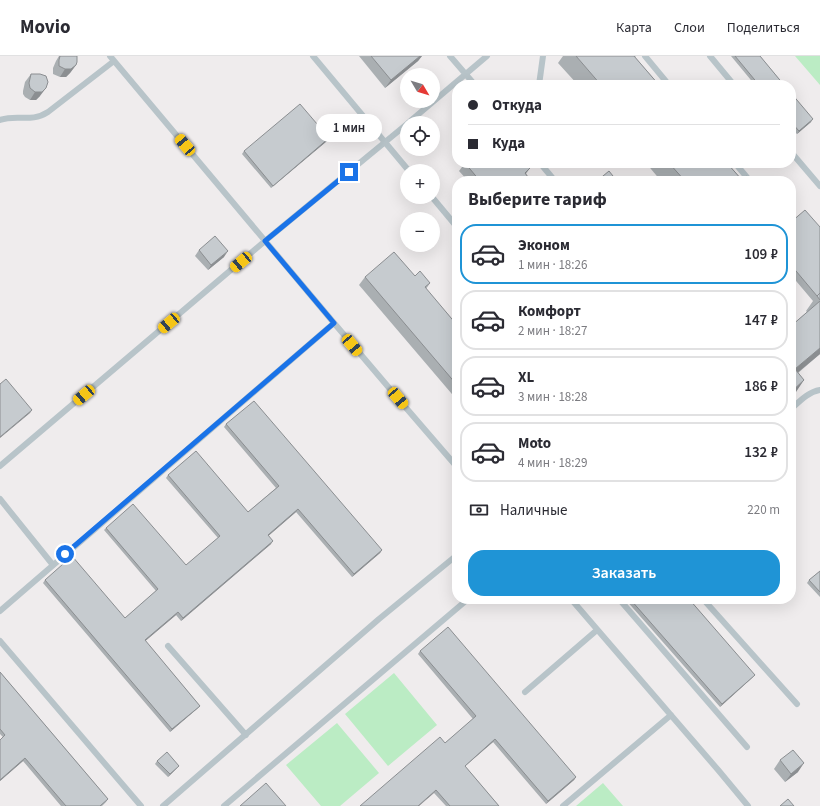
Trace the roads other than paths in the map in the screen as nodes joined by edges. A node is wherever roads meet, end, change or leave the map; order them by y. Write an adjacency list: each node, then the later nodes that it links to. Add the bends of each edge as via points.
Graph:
1 (313, 56): 18 (lane)
2 (450, 56): 8 (lane)
3 (487, 56): 8 (lane)
4 (543, 56): 11 (lane)
5 (645, 56): 12 (lane)
6 (710, 56): 13 (lane)
7 (112, 58): 16 (lane, via 42,116); 28 (lane)
8 (465, 74): 9 (lane); 10 (lane)
9 (458, 80)
10 (470, 80)
11 (541, 80)
12 (665, 80)
13 (730, 80)
14 (452, 85): 15 (lane)
15 (415, 116)
16 (0, 120)
17 (400, 129): 18 (lane)
18 (385, 142): 20 (lane); 28 (lane)
19 (796, 158): 25 (lane)
20 (404, 164)
21 (544, 168): 23 (lane)
22 (739, 168): 24 (lane)
23 (551, 176)
24 (746, 176)
25 (820, 186)
26 (438, 204): 27 (lane)
27 (452, 221)
28 (265, 241): 29 (lane); 33 (lane)
29 (334, 323): 32 (lane); 36 (lane)
30 (820, 390): 31 (lane, via 811,392)
31 (796, 404)
32 (452, 461)
33 (0, 466)
34 (0, 500): 36 (lane)
35 (452, 559): 48 (lane)
36 (53, 565): 41 (lane)
37 (462, 604): 52 (lane)
38 (575, 604): 42 (lane)
39 (623, 604): 49 (lane)
40 (707, 604): 46 (lane)
41 (0, 611)
42 (597, 630): 45 (lane); 47 (lane)
43 (0, 641): 50 (lane)
44 (168, 646): 48 (lane)
45 (525, 692)
46 (797, 704)
47 (671, 715): 53 (lane); 54 (lane)
48 (246, 735): 51 (lane)
49 (747, 746)
50 (141, 806)
51 (163, 806)
52 (224, 806)
53 (563, 806)
54 (748, 806)

